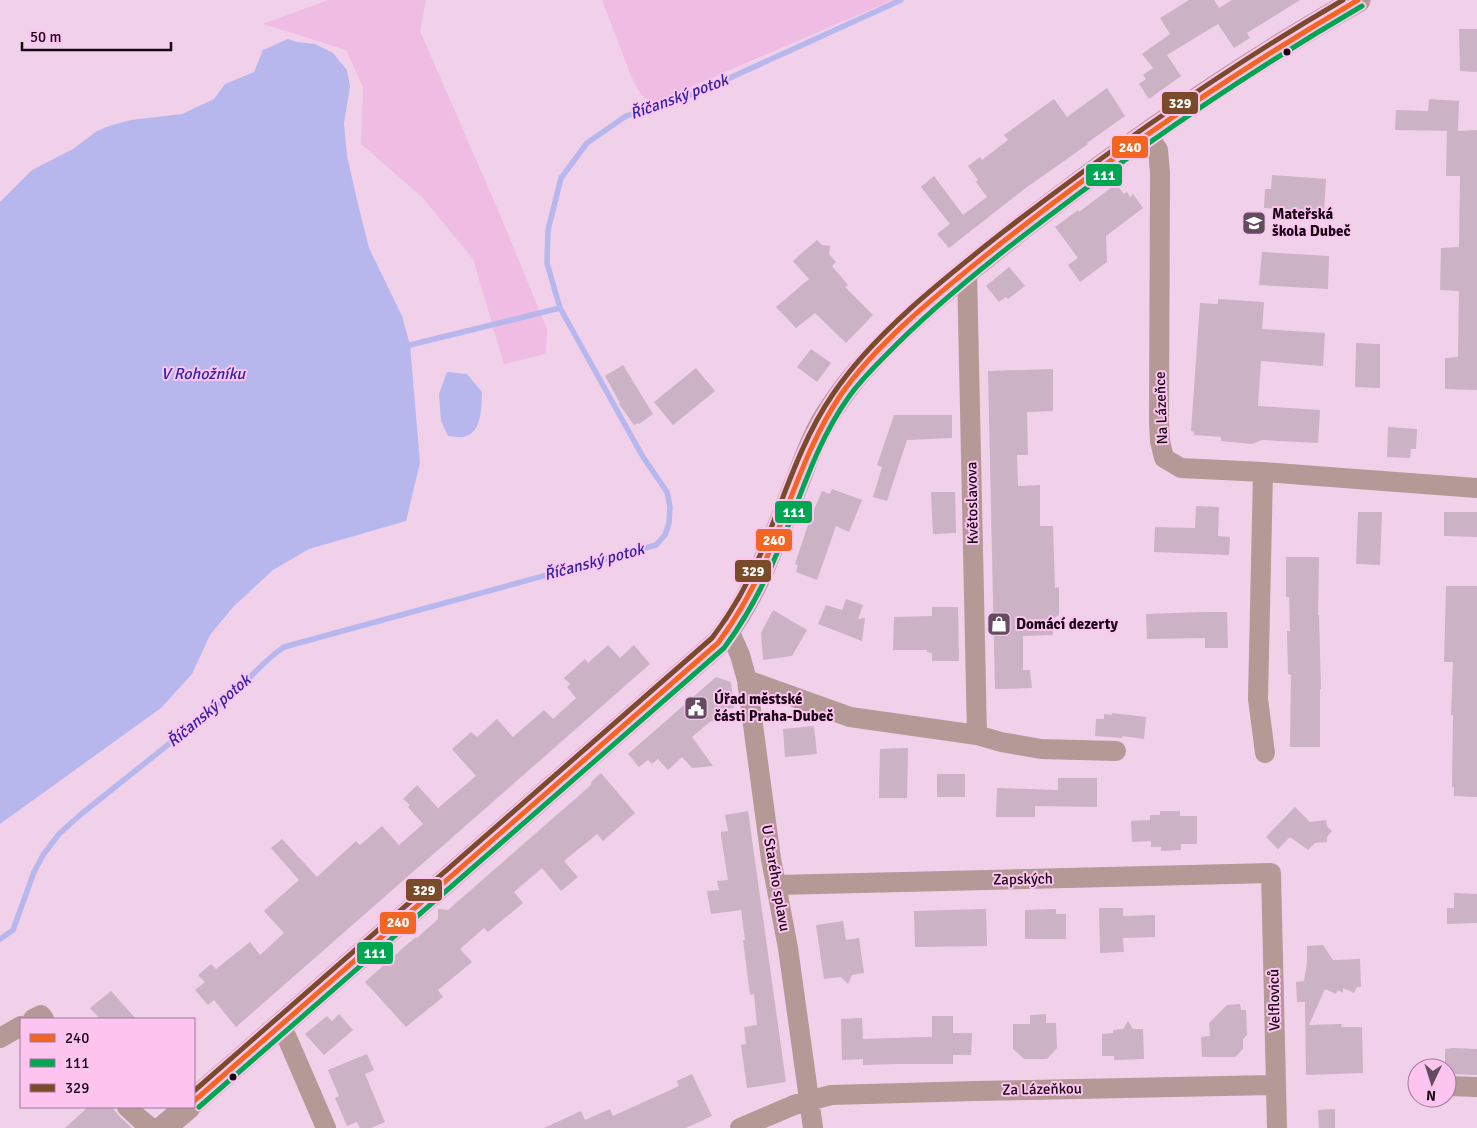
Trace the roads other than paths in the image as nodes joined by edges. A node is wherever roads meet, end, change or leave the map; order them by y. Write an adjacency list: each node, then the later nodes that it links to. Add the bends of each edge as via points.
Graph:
1 (1358, 0): 2 (street, via 1284,43)
2 (1147, 134): 3 (street); 4 (street, Na Lázeňce, via 1158,150 1160,173 1159,432 1164,458 1181,468)
3 (967, 270): 6 (street, via 853,378 830,411 805,462 761,573); 8 (street, Květoslavova)
4 (1263, 472): 5 (street, Na Lázeňce); 10 (street, via 1258,700)
5 (1477, 488)
6 (728, 630): 7 (street, U Starého splavu); 13 (street, via 711,649)
7 (747, 680): 8 (street, via 850,717); 12 (street, U Starého splavu)
8 (977, 736): 9 (street, via 1041,749)
9 (1116, 751)
10 (1265, 753)
11 (1271, 873): 12 (street, Zapských); 16 (street, Velfloviců)
12 (776, 885): 19 (street, U Starého splavu)
13 (281, 1026): 20 (street); 25 (street)
14 (20, 1027): 15 (street)
15 (0, 1038)
16 (1276, 1085): 19 (street, Za Lázeňkou, via 985,1090 831,1095); 28 (street, Velfloviců)
17 (1457, 1086): 18 (street)
18 (1477, 1087)
19 (810, 1100): 26 (street, Za Lázeňkou); 27 (street, U Starého splavu)
20 (195, 1101)
21 (128, 1108): 23 (street)
22 (187, 1108): 24 (street)
23 (151, 1128)
24 (163, 1128)
25 (326, 1128)
26 (740, 1128)
27 (813, 1128)
28 (1277, 1128)

